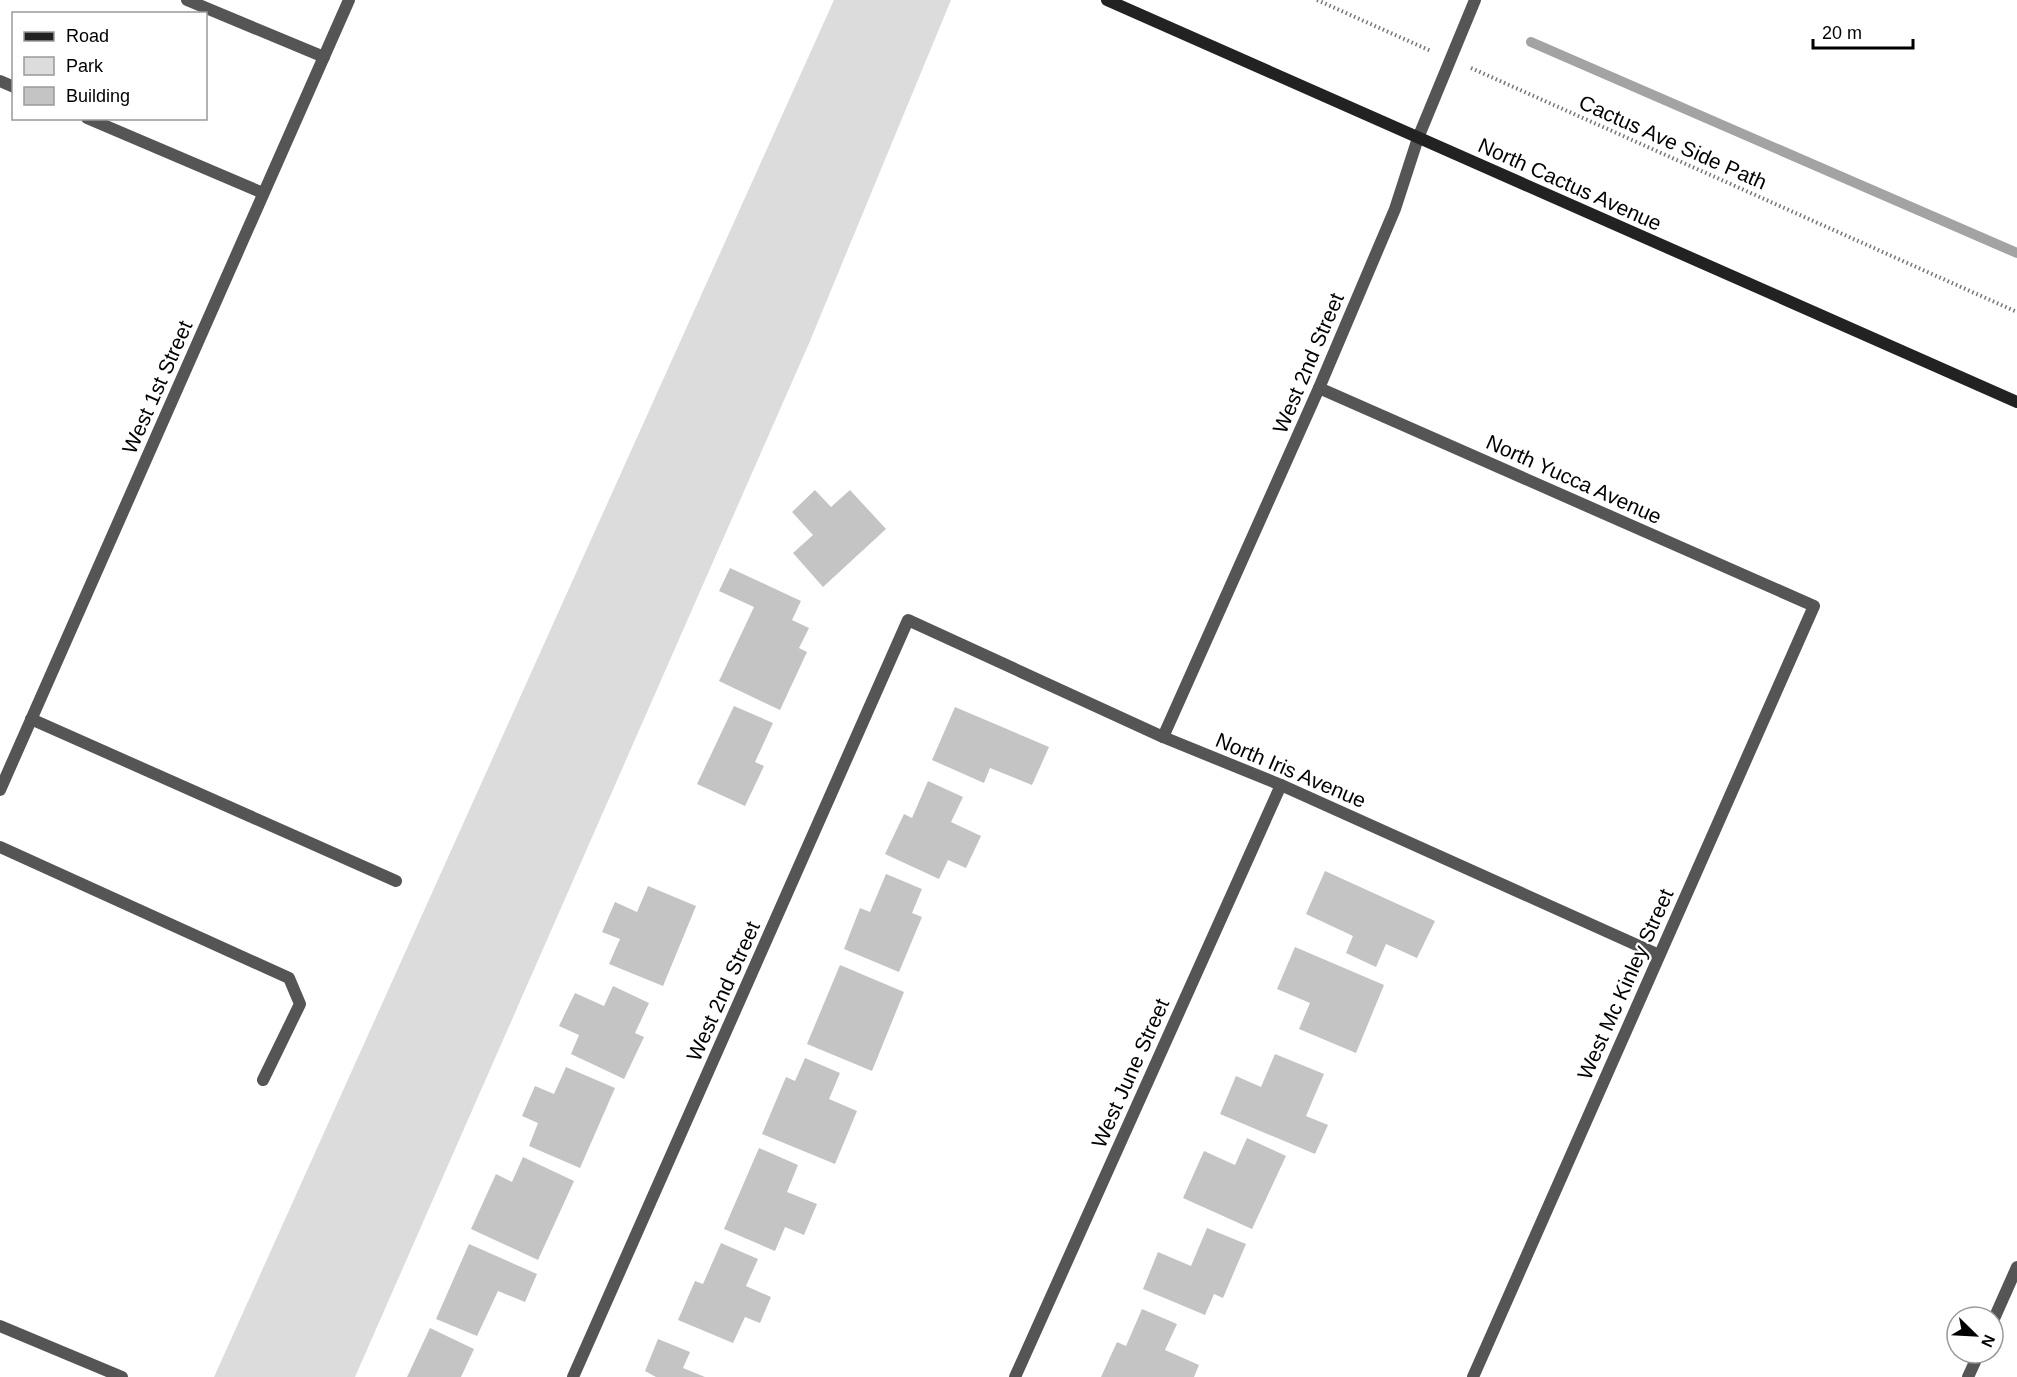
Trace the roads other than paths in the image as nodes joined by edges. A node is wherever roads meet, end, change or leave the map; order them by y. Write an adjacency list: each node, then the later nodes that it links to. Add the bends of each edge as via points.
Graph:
1 (187, 0): 5 (street)
2 (349, 0): 5 (street, West 1st Street)
3 (1107, 0): 7 (main road, North Cactus Avenue)
4 (1475, 0): 7 (street, West 2nd Street)
5 (324, 57): 8 (street, West 1st Street)
6 (92, 120): 8 (street)
7 (1418, 138): 9 (street, West 2nd Street, via 1395,209); 10 (main road, North Cactus Avenue)
8 (264, 193): 13 (street, West 1st Street)
9 (1319, 388): 11 (street, North Yucca Avenue); 14 (street, West 2nd Street)
10 (2017, 402)
11 (1814, 606): 19 (street, West Mc Kinley Street)
12 (908, 620): 14 (street, North Iris Avenue); 25 (street, West 2nd Street)
13 (31, 718): 16 (street, West 1st Street); 18 (street)
14 (1163, 737): 15 (street, North Iris Avenue)
15 (1281, 785): 19 (street, North Iris Avenue); 26 (street, West June Street)
16 (0, 790)
17 (0, 847): 20 (street, via 289,978 300,1004)
18 (396, 881)
19 (1659, 955): 27 (street, West Mc Kinley Street)
20 (263, 1080)
21 (2017, 1267): 22 (street)
22 (2000, 1305)
23 (0, 1326): 24 (street)
24 (122, 1377)
25 (573, 1377)
26 (1015, 1377)
27 (1473, 1377)

